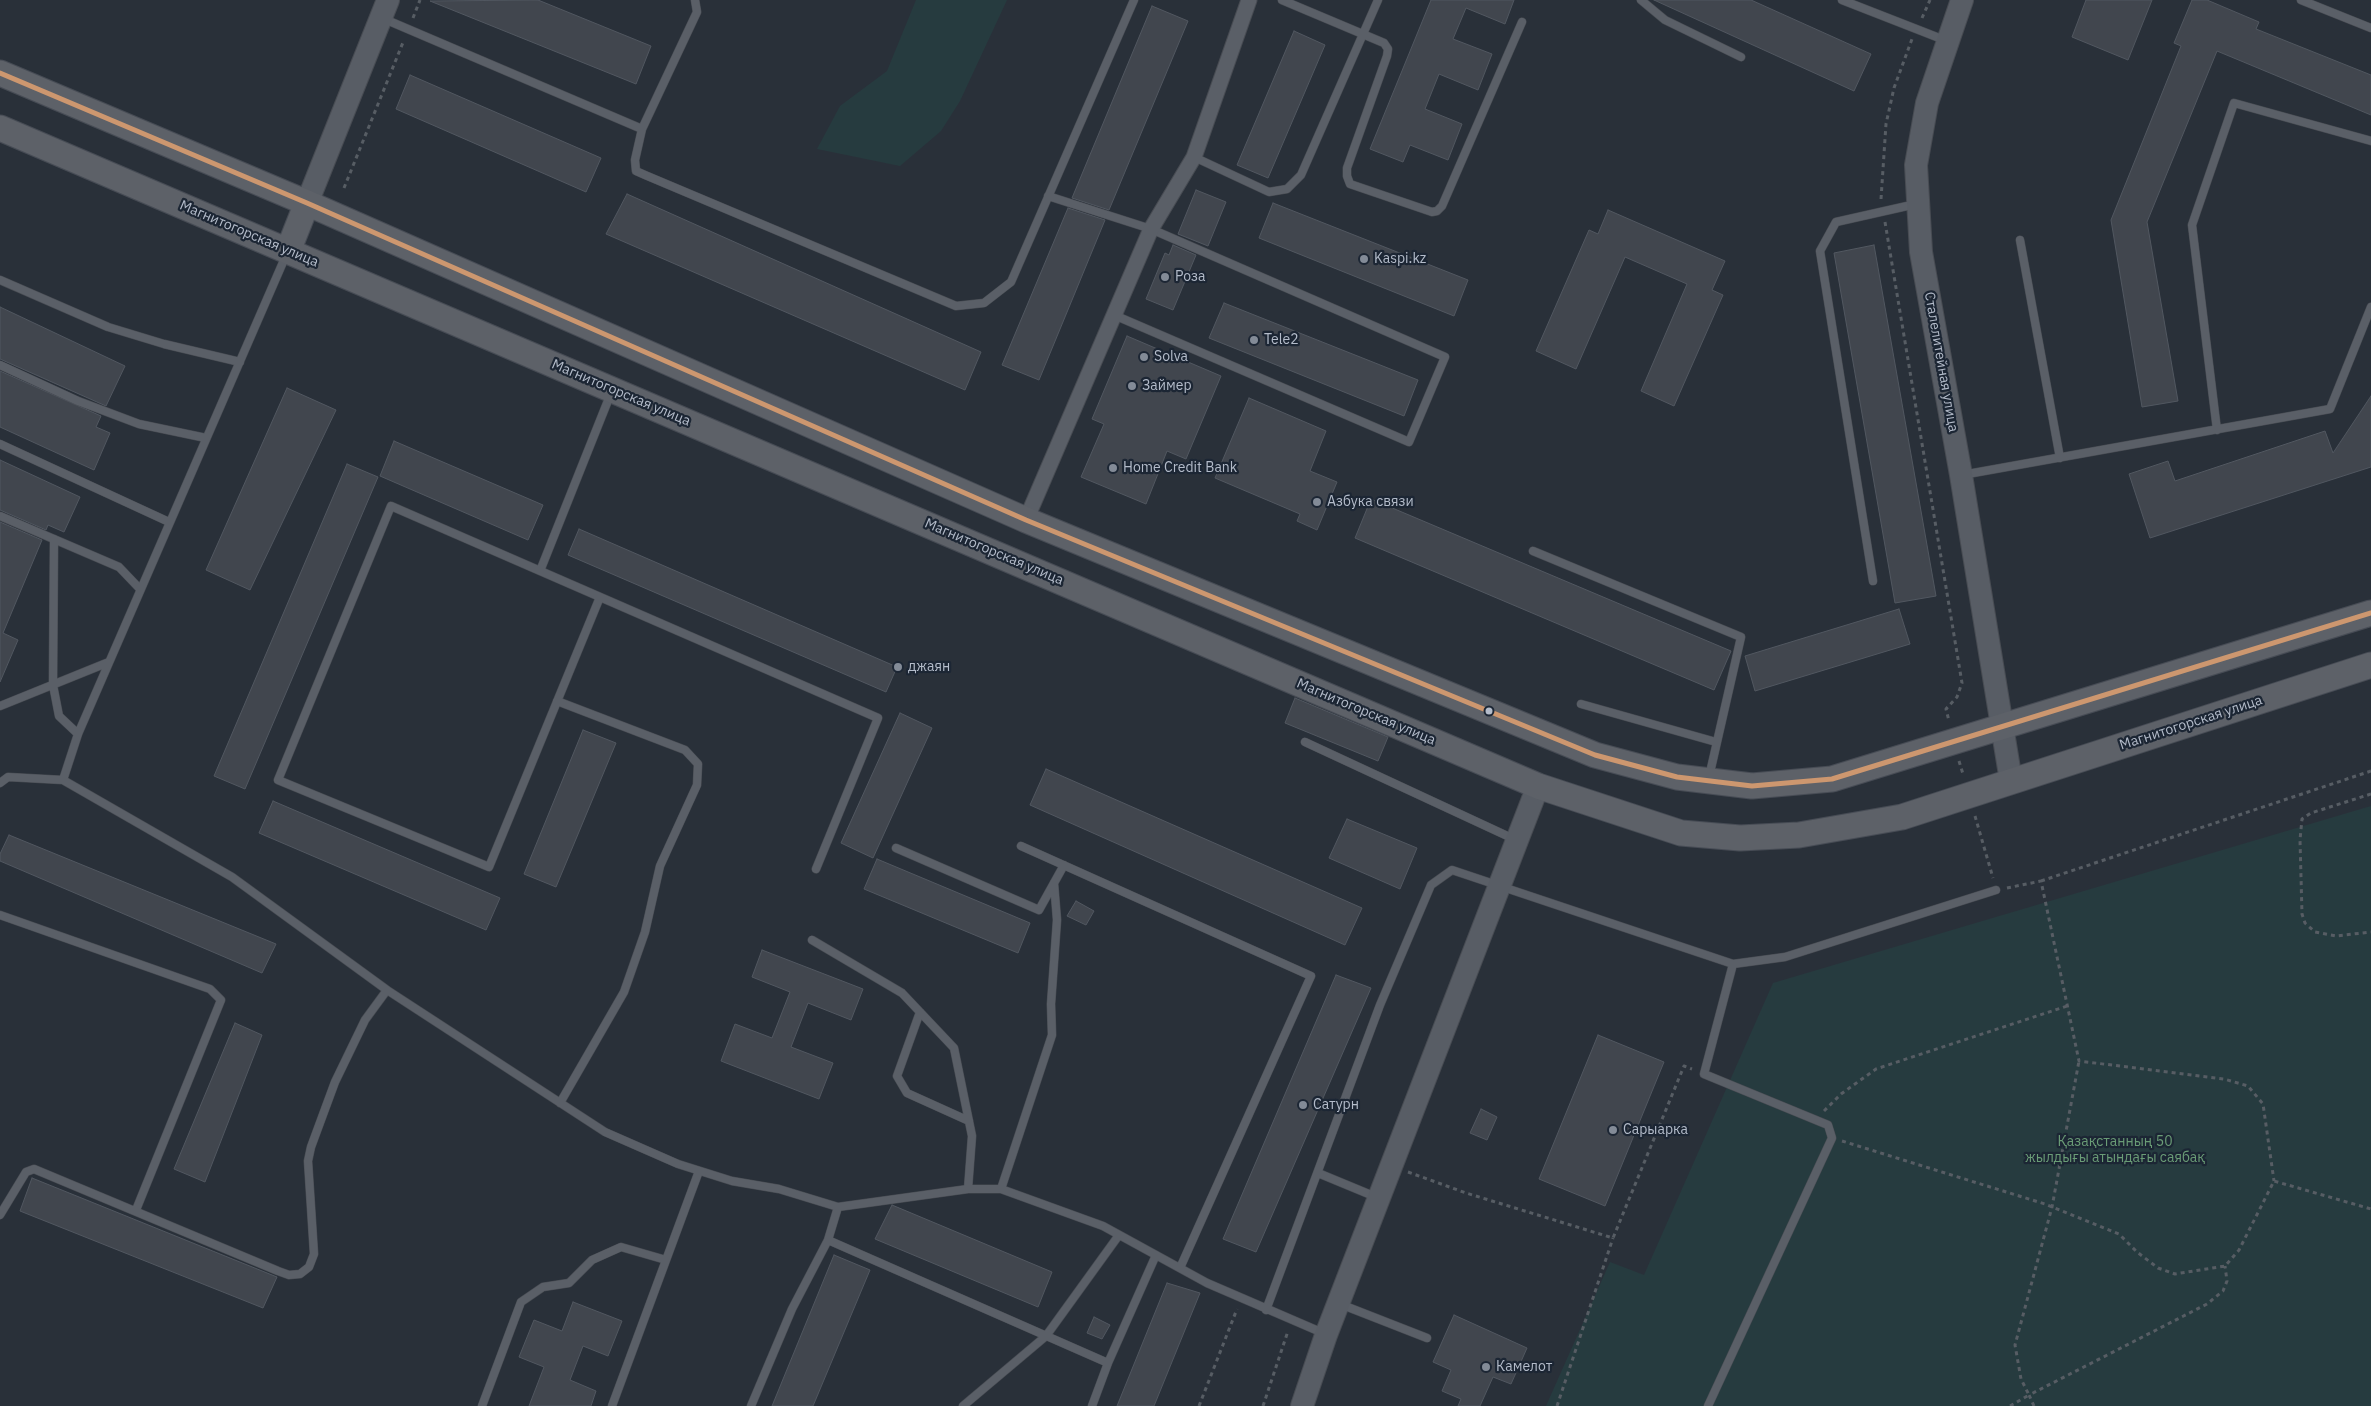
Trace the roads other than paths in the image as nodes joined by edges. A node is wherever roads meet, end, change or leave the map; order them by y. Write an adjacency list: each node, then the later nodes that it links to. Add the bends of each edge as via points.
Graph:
1 (695, 0): 19 (lane, via 697,12)
2 (1134, 0): 22 (lane)
3 (1249, 0): 21 (street)
4 (1282, 0): 14 (lane)
5 (1378, 0): 14 (lane)
6 (1641, 0): 16 (lane, via 1665,20)
7 (1842, 0): 15 (lane)
8 (1962, 0): 15 (street, Сталелитейная улица)
9 (2301, 0): 10 (lane)
10 (2315, 3): 13 (lane)
11 (385, 9): 19 (lane, via 408,29); 23 (street)
12 (1522, 22): 14 (lane, via 1442,206 1432,212 1350,184 1346,176 1388,49 1384,43)
13 (2371, 28)
14 (1364, 34): 21 (lane, via 1301,176 1287,189 1269,192)
15 (1948, 41): 24 (street, Сталелитейная улица, via 1927,103 1916,165)
16 (1740, 57)
17 (0, 73): 23 (main road)
18 (0, 128): 27 (main road, Магнитогорская улица)
19 (642, 129): 22 (lane, via 635,160 636,171 956,306 984,303 1011,282)
20 (2371, 141): 34 (lane, via 2234,103 2192,225)
21 (1194, 157): 25 (street)
22 (1048, 196): 25 (lane)
23 (307, 203): 27 (main road); 40 (main road)
24 (1918, 204): 38 (street, Сталелитейная улица, via 1921,252); 45 (lane, via 1836,222 1820,251)
25 (1151, 229): 30 (street); 30 (lane, via 1445,357 1408,442)
26 (2020, 240): 37 (lane)
27 (288, 251): 31 (lane); 33 (main road, Магнитогорская улица)
28 (0, 280): 31 (lane, via 108,327)
29 (2371, 308): 34 (lane, via 2330,409)
30 (1114, 315): 40 (street)
31 (240, 362): 35 (lane)
32 (0, 365): 35 (lane, via 78,401 139,424)
33 (613, 389): 44 (lane); 63 (main road, Магнитогорская улица)
34 (2217, 430): 37 (lane)
35 (206, 438): 41 (lane)
36 (0, 444): 41 (lane)
37 (2060, 458): 38 (lane)
38 (1962, 475): 55 (street, Сталелитейная улица)
39 (0, 516): 42 (lane)
40 (1026, 520): 60 (main road, via 1596,755 1677,777)
41 (169, 522): 46 (lane)
42 (54, 539): 46 (lane, via 119,567); 51 (lane)
43 (1533, 552): 58 (lane, via 1741,637)
44 (540, 571): 47 (lane); 52 (lane, via 391,506 278,780 489,867)
45 (1873, 581)
46 (140, 589): 49 (lane)
47 (600, 597): 52 (lane); 68 (lane, via 878,718)
48 (2371, 613): 55 (main road)
49 (109, 662): 51 (lane); 56 (lane)
50 (2371, 665): 61 (main road, Магнитогорская улица)
51 (52, 685): 54 (lane); 56 (lane, via 59,716)
52 (557, 701): 77 (lane, via 685,750 698,764 697,784 660,866 645,932 624,992)
53 (1582, 704): 58 (lane)
54 (0, 706)
55 (2002, 727): 60 (main road, via 1832,779 1752,786); 61 (street)
56 (78, 734): 59 (lane)
57 (1305, 742): 64 (lane)
58 (1716, 742): 60 (lane)
59 (63, 780): 62 (lane, via 8,777); 75 (lane, via 232,876)
60 (1708, 781)
61 (2012, 781): 63 (main road, Магнитогорская улица, via 1902,817 1799,835 1740,838 1681,833)
62 (0, 783)
63 (1538, 786): 64 (street)
64 (1518, 841): 70 (street)
65 (1021, 846): 67 (lane)
66 (896, 848): 69 (lane, via 1039,910)
67 (1064, 865): 69 (lane); 91 (lane, via 1311,976)
68 (816, 868)
69 (1054, 883): 82 (lane, via 1057,920 1052,1035)
70 (1501, 885): 74 (lane); 80 (lane, via 1452,870 1431,885 1380,1005); 83 (street)
71 (1996, 890): 74 (lane, via 1786,957)
72 (0, 915): 85 (lane, via 210,989 221,1000)
73 (812, 940): 76 (lane, via 902,993)
74 (1733, 964): 104 (lane, via 1704,1074 1828,1125 1832,1138)
75 (387, 990): 77 (lane); 85 (lane, via 366,1020 335,1082 311,1147 308,1161 314,1254 309,1267 300,1274 289,1275)
76 (920, 1012): 78 (lane, via 954,1048); 78 (lane, via 897,1076 907,1093)
77 (560, 1104): 79 (lane, via 604,1132)
78 (969, 1121): 81 (lane, via 972,1136)
79 (699, 1171): 84 (lane); 90 (lane)
80 (1318, 1173): 83 (lane); 93 (lane)
81 (968, 1189): 82 (lane); 84 (lane)
82 (1001, 1189): 87 (lane)
83 (1379, 1198): 92 (street)
84 (838, 1206): 88 (lane)
85 (136, 1210): 86 (lane, via 34,1169 26,1172)
86 (0, 1215)
87 (1119, 1235): 89 (lane); 95 (lane)
88 (828, 1240): 95 (lane); 100 (lane, via 792,1309)
89 (1156, 1254): 91 (lane); 97 (lane)
90 (666, 1260): 98 (lane, via 621,1247 592,1260 569,1284 542,1287 521,1302); 99 (lane)
91 (1180, 1268): 93 (lane)
92 (1338, 1303): 94 (street); 96 (lane)
93 (1266, 1310): 94 (lane)
94 (1326, 1334): 103 (street)
95 (1046, 1336): 97 (lane); 101 (lane)
96 (1427, 1338)
97 (1108, 1363): 102 (lane)
98 (482, 1406)
99 (612, 1406)
100 (751, 1406)
101 (963, 1406)
102 (1092, 1406)
103 (1302, 1406)
104 (1708, 1406)

